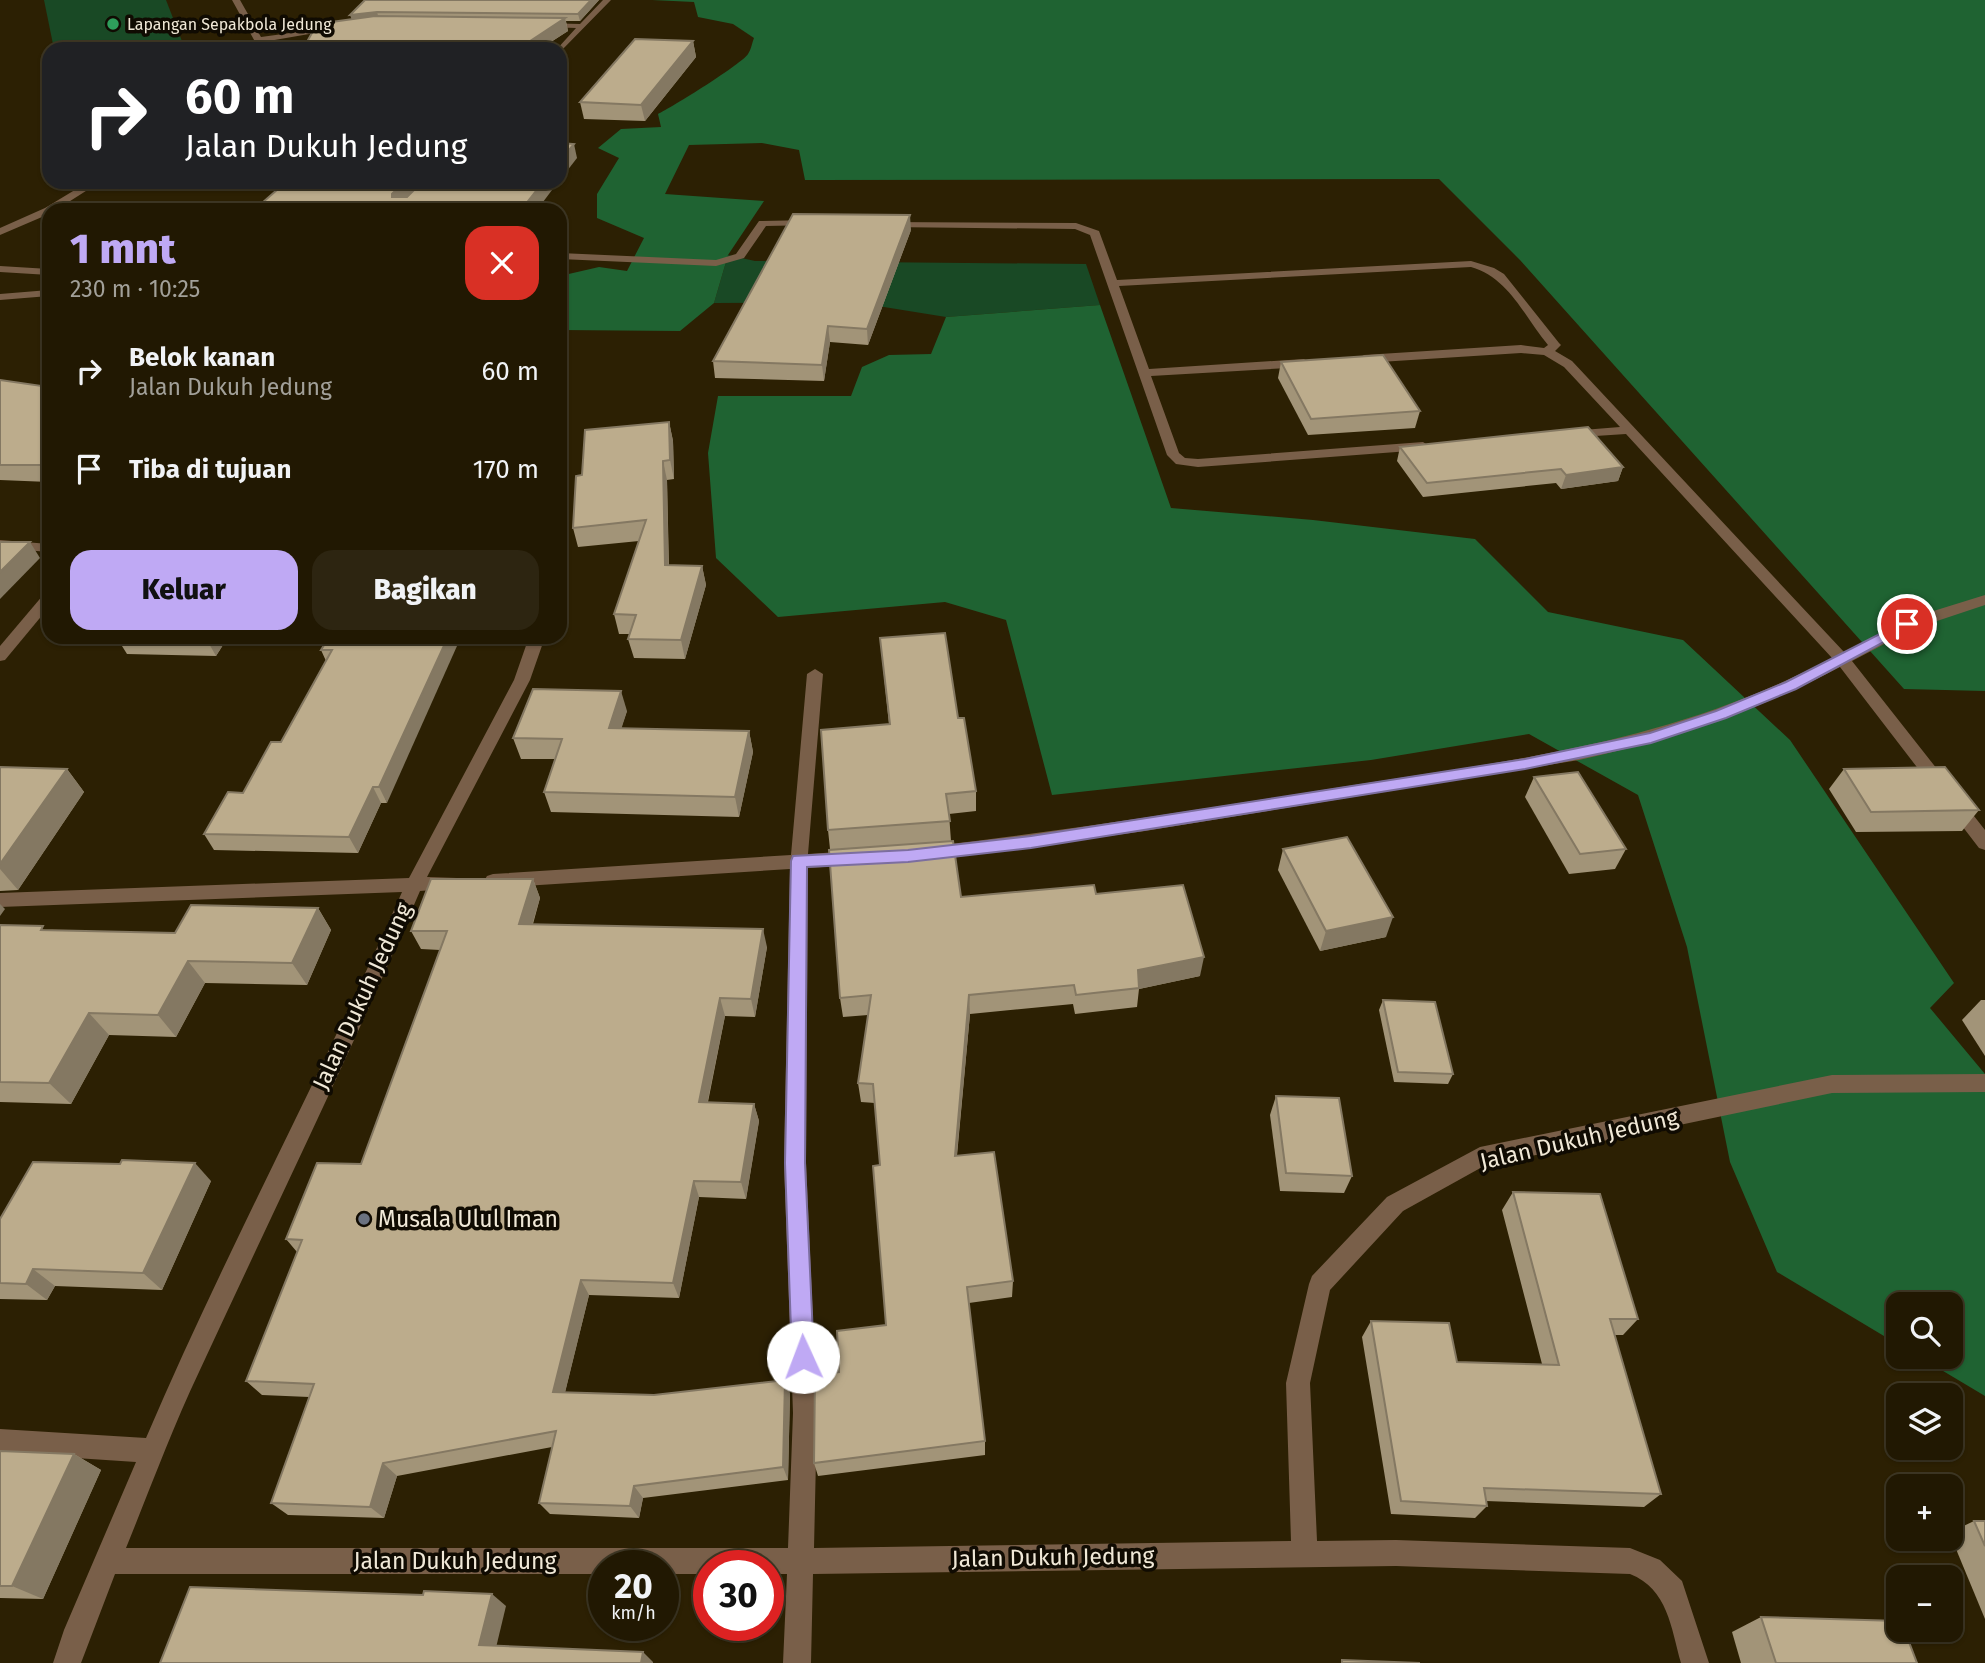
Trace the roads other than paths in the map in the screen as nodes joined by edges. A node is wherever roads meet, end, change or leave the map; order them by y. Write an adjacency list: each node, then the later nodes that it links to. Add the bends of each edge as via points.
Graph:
1 (236, 0): 6 (street)
2 (607, 0): 4 (street)
3 (537, 24): 4 (street)
4 (583, 26): 8 (street)
5 (341, 28): 7 (street)
6 (258, 42)
7 (274, 42)
8 (567, 43)
9 (83, 189): 10 (street)
10 (60, 203)
11 (42, 213): 14 (street)
12 (818, 223): 15 (street, via 763,223 740,256 716,262)
13 (872, 224): 18 (street, via 1087,228 1096,233)
14 (0, 232)
15 (567, 256)
16 (0, 270): 17 (street)
17 (42, 272)
18 (1113, 283): 21 (street, via 1471,264 1494,272 1507,285 1555,345); 24 (street)
19 (42, 293): 20 (street)
20 (0, 296)
21 (1547, 352): 22 (street, via 1521,349); 25 (street, via 1568,364)
22 (1346, 360)
23 (1319, 362): 24 (street)
24 (1144, 373): 27 (street, via 1172,455 1181,461)
25 (1629, 430): 26 (street); 34 (street)
26 (1560, 436)
27 (1435, 445)
28 (0, 544): 29 (street)
29 (42, 547)
30 (1985, 600): 34 (street, via 1907,624)
31 (42, 605): 33 (street)
32 (535, 644): 40 (street, Jalan Dukuh Jedung, via 522,680)
33 (0, 656)
34 (1841, 658): 36 (street); 37 (street, via 1721,715 1651,738 1525,764 1219,813)
35 (815, 674): 39 (street)
36 (1985, 843)
37 (922, 854)
38 (867, 858): 39 (street, Jalan Dukuh Jedung)
39 (799, 861): 40 (street, Jalan Dukuh Jedung); 47 (street, via 795,1163 805,1413)
40 (414, 885): 41 (street, Jalan Dukuh Jedung); 44 (street, Jalan Dukuh Jedung)
41 (0, 900)
42 (1985, 1083): 45 (street, Jalan Dukuh Jedung, via 1832,1084 1480,1157 1395,1203 1321,1284 1298,1383)
43 (0, 1441): 44 (street)
44 (153, 1451): 46 (street, Jalan Dukuh Jedung)
45 (1304, 1554): 47 (street, Jalan Dukuh Jedung); 50 (street, Jalan Dukuh Jedung, via 1630,1561 1651,1569 1673,1590)
46 (108, 1561): 47 (street, Jalan Dukuh Jedung); 48 (street, Jalan Dukuh Jedung)
47 (802, 1561): 49 (street)
48 (68, 1663)
49 (797, 1663)
50 (1695, 1663)

